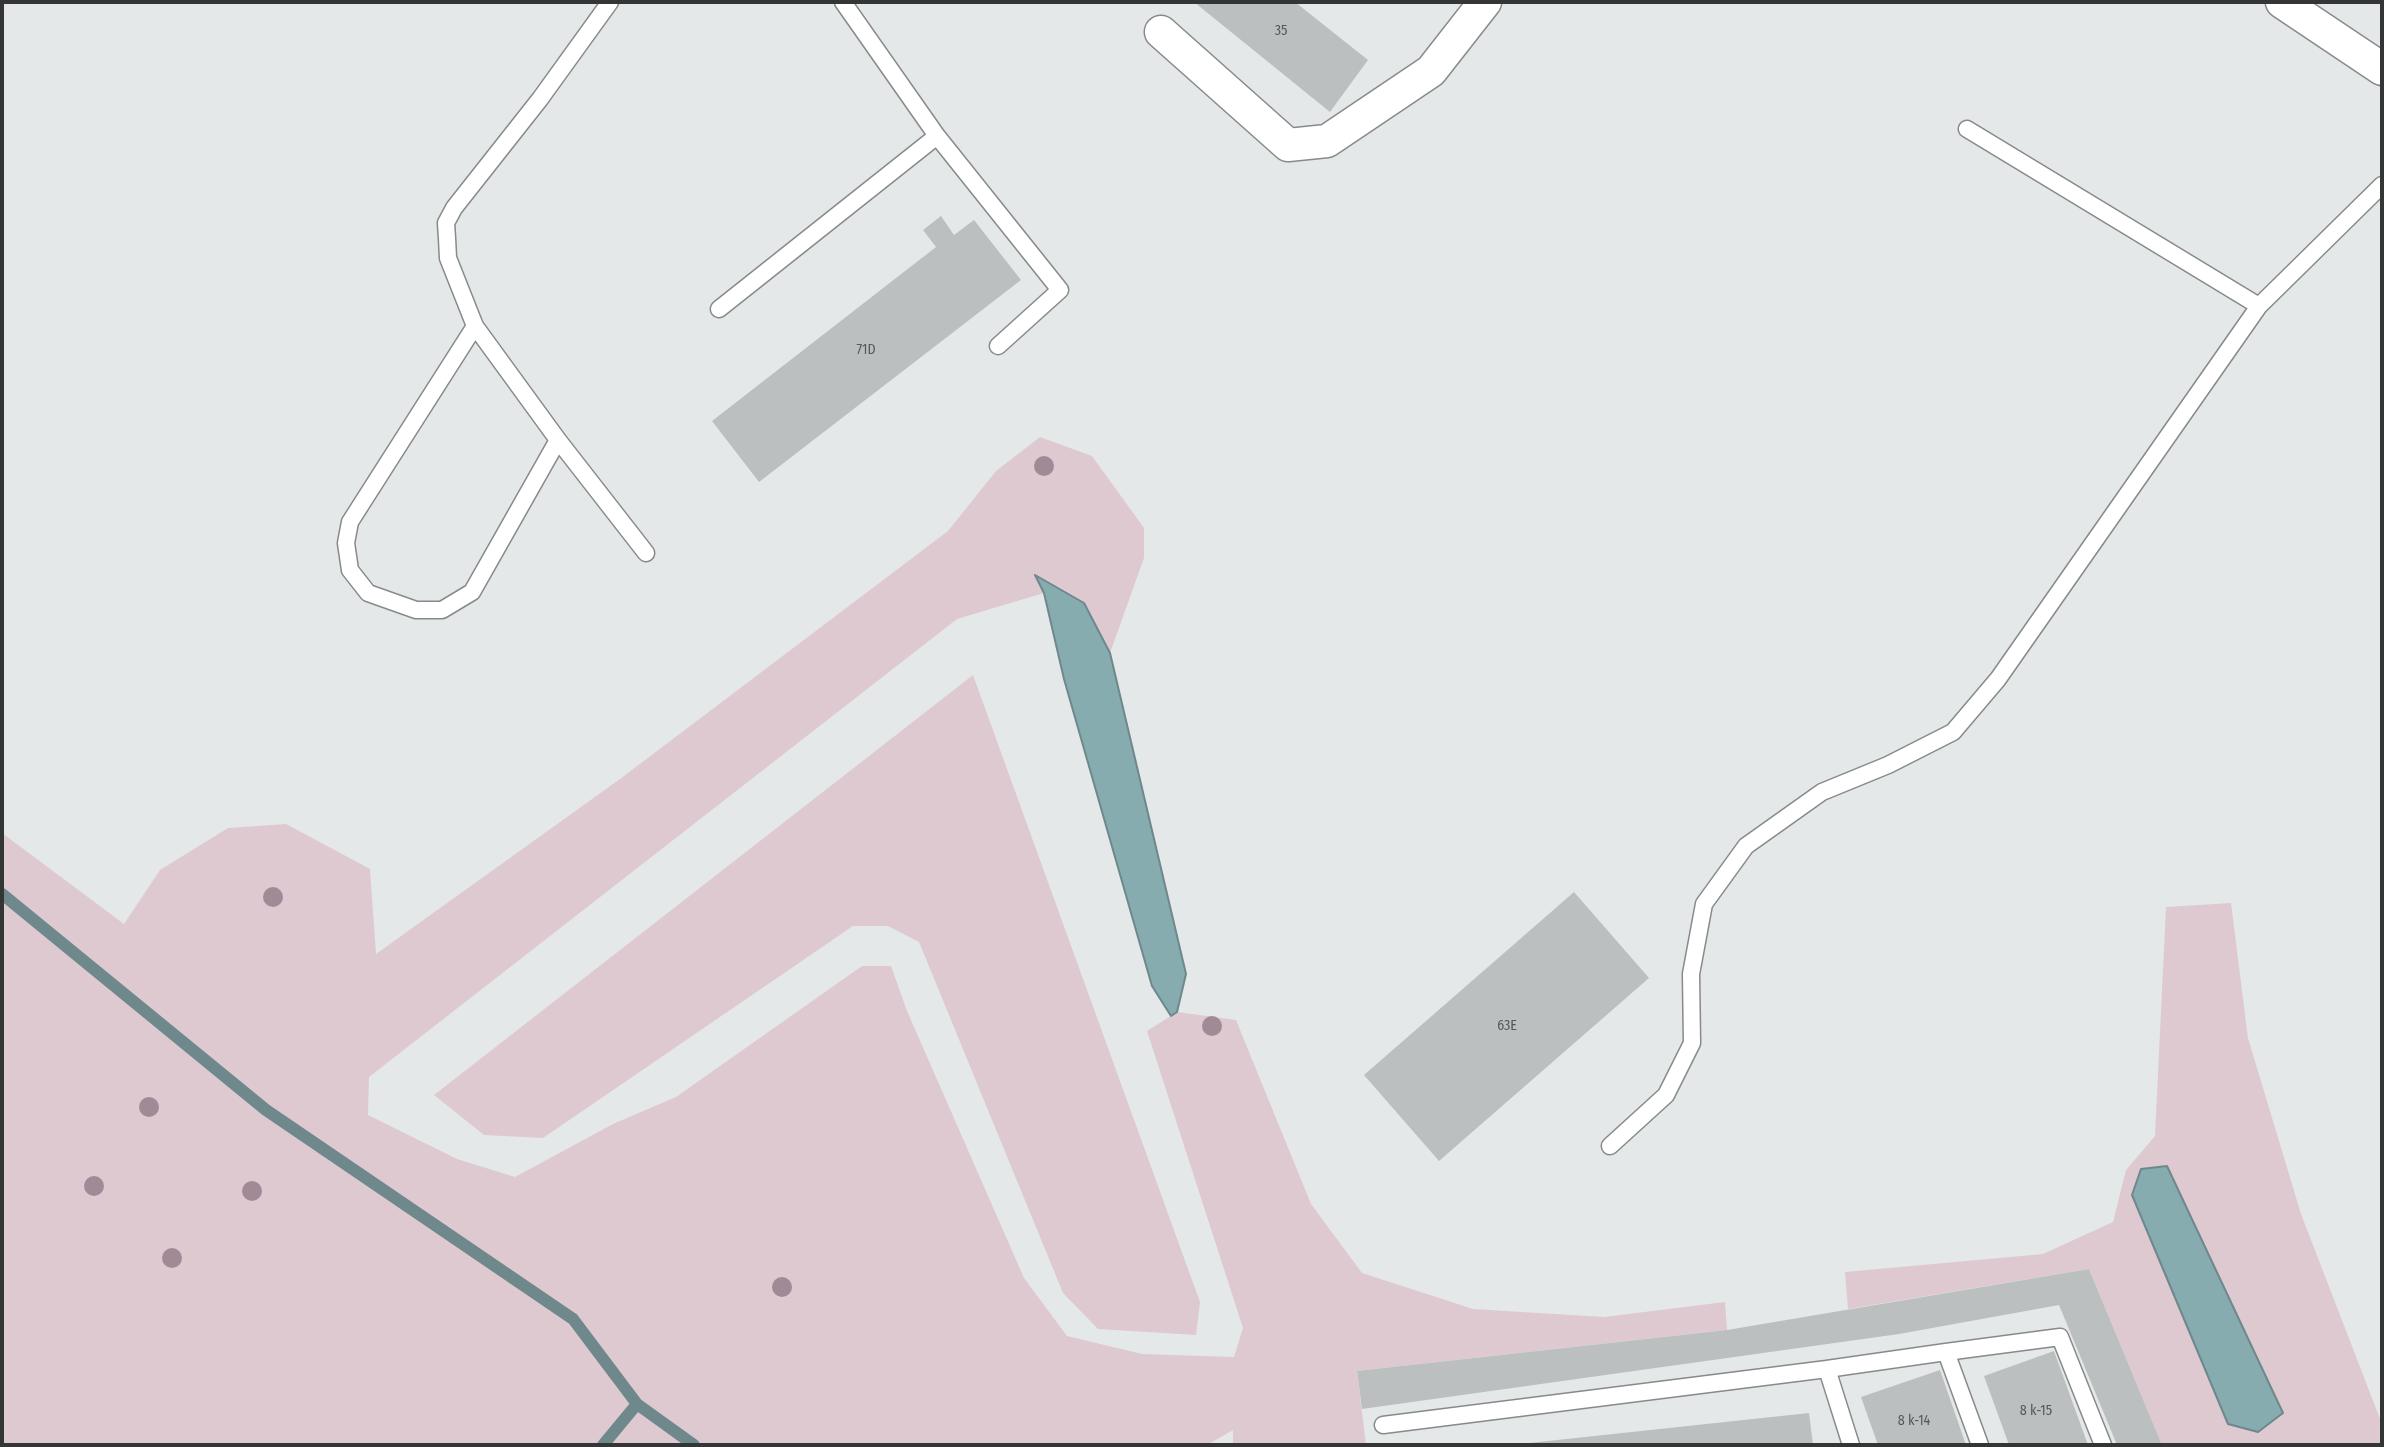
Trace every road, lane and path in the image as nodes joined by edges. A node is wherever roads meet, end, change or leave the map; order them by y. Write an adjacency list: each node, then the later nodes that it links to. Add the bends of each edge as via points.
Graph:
1 (610, 2): 12 (lane, via 446,223 448,258)
2 (843, 2): 8 (lane)
3 (1485, 2): 5 (street, via 1431,71 1327,141 1288,145)
4 (2281, 2): 6 (street)
5 (1161, 33)
6 (2382, 69)
7 (1967, 130): 10 (lane)
8 (937, 136): 11 (lane); 13 (lane, via 1060,290)
9 (2382, 185): 10 (lane)
10 (2259, 306): 16 (lane, via 1998,680 1954,732 1822,792 1746,845 1704,904 1691,974 1692,1043 1667,1094)
11 (719, 309)
12 (475, 326): 14 (lane); 14 (lane, via 350,522 346,543 350,570 369,593 416,610 442,610 472,592)
13 (998, 345)
14 (558, 440): 15 (lane)
15 (646, 553)
16 (1610, 1146)
17 (1946, 1352): 18 (lane); 21 (lane); 22 (lane, via 2060,1337)
18 (1827, 1369): 19 (lane); 20 (lane)
19 (1383, 1425)
20 (1851, 1445)
21 (1980, 1445)
22 (2103, 1445)

